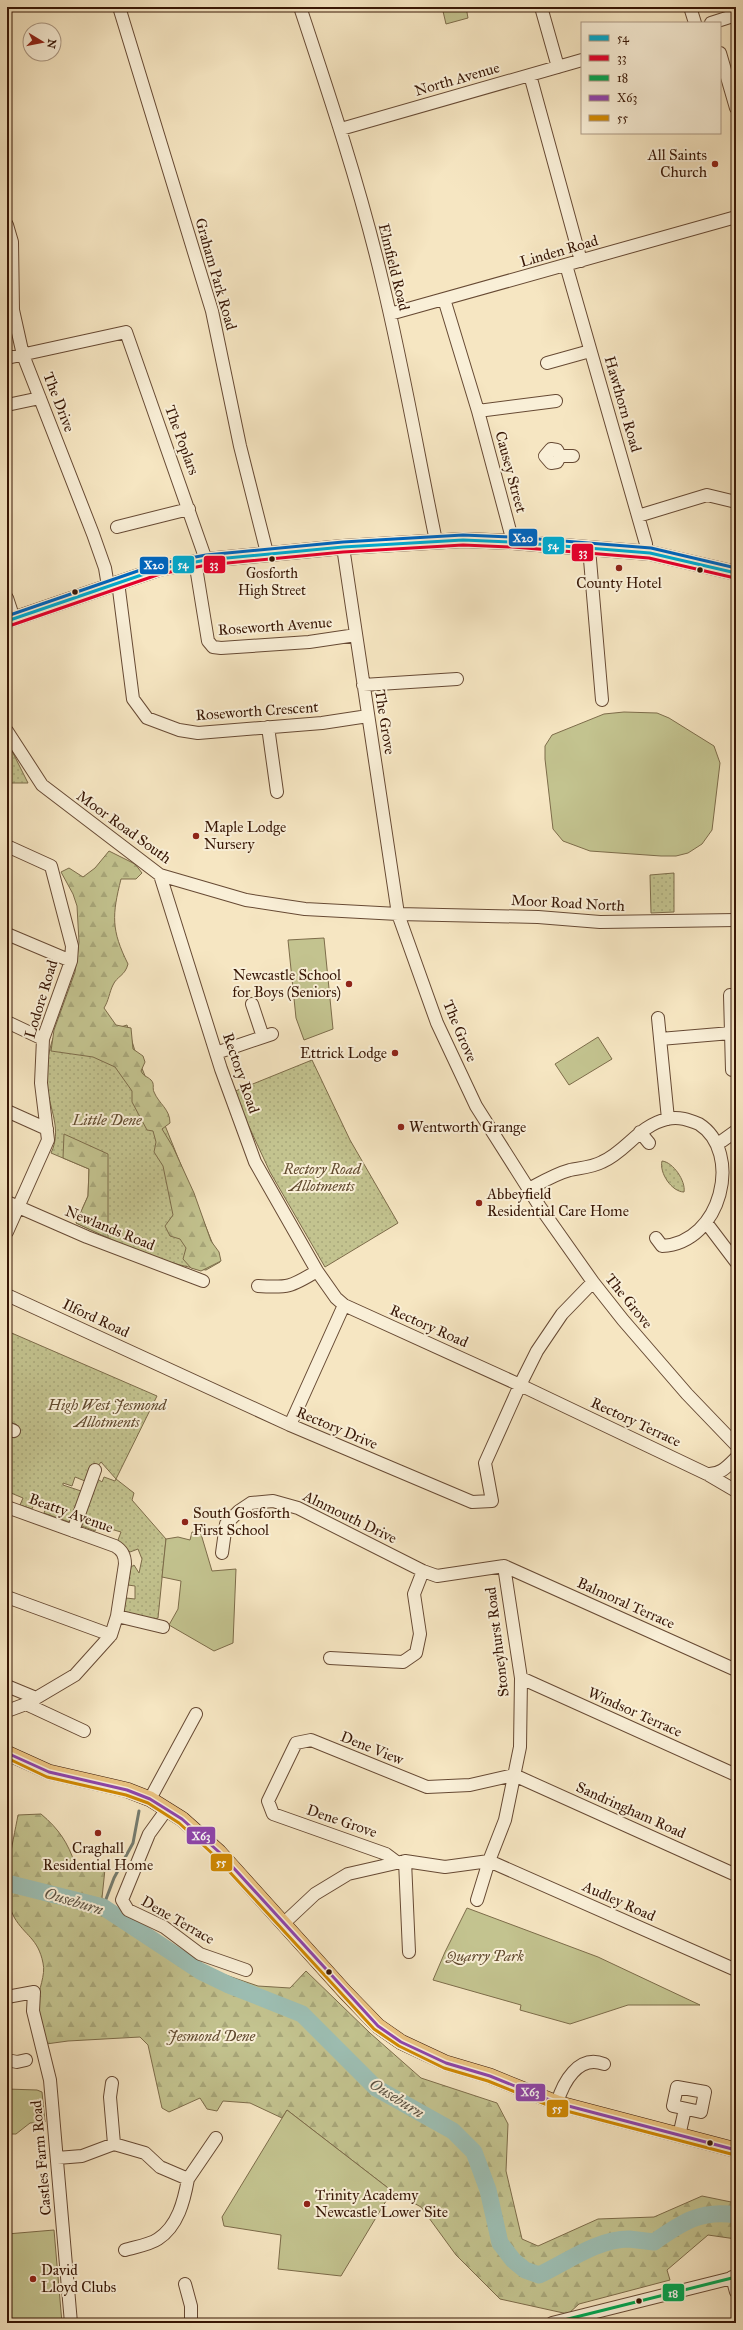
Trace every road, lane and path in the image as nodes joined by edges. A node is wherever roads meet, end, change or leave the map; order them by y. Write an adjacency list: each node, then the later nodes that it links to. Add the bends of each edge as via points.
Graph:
1 (119, 7): 39 (street, Graham Park Road, via 212,311 240,446)
2 (300, 7): 13 (street, Elmfield Road)
3 (542, 7): 10 (street)
4 (690, 7): 6 (street)
5 (736, 15): 7 (street)
6 (695, 22)
7 (714, 22)
8 (721, 56): 12 (street)
9 (581, 60): 10 (street, North Avenue)
10 (558, 67): 11 (street, North Avenue)
11 (530, 75): 13 (street, North Avenue); 16 (street)
12 (736, 108)
13 (341, 129): 20 (street, Elmfield Road)
14 (736, 217): 16 (street, Linden Road)
15 (7, 225): 19 (street, The Drive, via 12,242)
16 (580, 261): 17 (street, Linden Road)
17 (566, 266): 18 (street, Linden Road); 21 (street, Hawthorn Road)
18 (444, 299): 20 (street, Linden Road); 28 (street, Causey Street)
19 (10, 310): 22 (street, The Drive)
20 (390, 314): 35 (street, Elmfield Road)
21 (590, 351): 24 (street); 33 (street, Hawthorn Road)
22 (23, 355): 23 (street); 25 (street, The Drive); 32 (street, The Poplars, via 126,332)
23 (7, 358)
24 (546, 363)
25 (40, 398): 27 (street); 43 (street, The Drive)
26 (556, 401): 28 (street, Causey Street)
27 (7, 405)
28 (478, 411): 36 (street, Causey Street)
29 (560, 456): 30 (street)
30 (573, 456)
31 (736, 502): 33 (street, via 707,495)
32 (189, 509): 34 (street); 41 (street, The Poplars)
33 (638, 516): 40 (street, Hawthorn Road, via 646,544)
34 (117, 528)
35 (436, 541): 36 (main road); 37 (main road)
36 (513, 542): 38 (main road)
37 (343, 547): 39 (main road); 46 (street, The Grove)
38 (589, 548): 40 (main road); 49 (street)
39 (267, 553): 41 (main road)
40 (645, 553): 42 (main road)
41 (201, 560): 43 (main road, via 159,569); 46 (street, Roseworth Avenue, via 208,641 213,647 309,642)
42 (736, 573)
43 (113, 584): 45 (main road); 51 (street, Roseworth Crescent, via 133,699 147,718 179,730 198,733)
44 (7, 598): 45 (street)
45 (11, 620)
46 (356, 634): 48 (street, The Grove)
47 (457, 679): 48 (street)
48 (363, 685): 50 (street, The Grove)
49 (602, 700)
50 (368, 716): 51 (street, Roseworth Crescent); 56 (street, The Grove)
51 (268, 727): 53 (street)
52 (7, 731): 55 (street, Moor Road South, via 42,785)
53 (277, 792)
54 (7, 846): 59 (street, Lodore Road, via 51,866 72,946)
55 (160, 875): 56 (street, Moor Road South, via 246,900 305,909); 67 (street, Rectory Road)
56 (398, 914): 57 (street, Moor Road North, via 538,916 600,922); 76 (street, The Grove, via 437,1023 476,1106)
57 (736, 920)
58 (7, 934): 59 (street)
59 (71, 960): 65 (street, Lodore Road)
60 (730, 995): 64 (street)
61 (252, 1004): 67 (street, via 267,1036)
62 (658, 1018): 66 (street)
63 (7, 1022): 65 (street)
64 (731, 1033): 66 (street); 68 (street)
65 (43, 1039): 71 (street, Lodore Road, via 41,1083)
66 (660, 1039): 70 (street)
67 (216, 1052): 82 (street, Rectory Road, via 255,1162)
68 (732, 1070)
69 (7, 1111): 71 (street)
70 (668, 1119): 73 (street); 74 (street, via 686,1118 704,1126)
71 (47, 1129): 77 (street, Lodore Road, via 48,1140)
72 (736, 1131): 74 (street)
73 (640, 1132): 75 (street); 76 (street, via 620,1151 602,1162 561,1173)
74 (722, 1141): 78 (street, via 732,1172 731,1188 725,1204)
75 (649, 1143)
76 (529, 1189): 84 (street, The Grove)
77 (12, 1205): 79 (street, Lodore Road); 83 (street, Newlands Road)
78 (708, 1225): 80 (street, via 671,1246 662,1246); 81 (street)
79 (7, 1232)
80 (656, 1238)
81 (736, 1262)
82 (316, 1271): 85 (street, via 292,1286); 87 (street, Rectory Road)
83 (202, 1281)
84 (593, 1282): 89 (street, via 562,1314 537,1351); 91 (street, The Grove, via 686,1394)
85 (258, 1286)
86 (7, 1294): 88 (street, Ilford Road)
87 (344, 1305): 89 (street, Rectory Road); 90 (street)
88 (172, 1371): 90 (street, Rectory Drive)
89 (520, 1385): 90 (street, Rectory Drive, via 485,1463 492,1501 472,1502); 94 (street, Rectory Terrace)
90 (290, 1425)
91 (736, 1445)
92 (736, 1458): 94 (street, via 721,1472)
93 (95, 1470): 97 (street)
94 (707, 1474): 95 (street, Rectory Terrace)
95 (736, 1491)
96 (7, 1507): 97 (street, Beatty Avenue)
97 (73, 1531): 102 (street, Beatty Avenue, via 115,1546 121,1549 125,1556)
98 (222, 1553): 100 (street, Alnmouth Drive, via 226,1524 251,1503 273,1501 298,1508)
99 (504, 1566): 100 (street, Alnmouth Drive, via 437,1576); 106 (street, Balmoral Terrace); 107 (street, Stoneyhurst Road)
100 (423, 1571): 105 (street, via 414,1594 420,1634 416,1653 403,1662)
101 (7, 1597): 104 (street)
102 (117, 1616): 103 (street); 104 (street, Beatty Avenue)
103 (163, 1627)
104 (111, 1635): 109 (street, Beatty Avenue, via 75,1675)
105 (330, 1658)
106 (736, 1670)
107 (520, 1678): 114 (street, Stoneyhurst Road, via 520,1747); 115 (street, Windsor Terrace)
108 (7, 1686): 109 (street)
109 (31, 1701): 110 (street, Beatty Avenue); 112 (street)
110 (7, 1711)
111 (196, 1714): 116 (street)
112 (84, 1732)
113 (7, 1753): 116 (main road, via 49,1772 128,1790)
114 (514, 1775): 118 (street, Dene View, via 470,1785 427,1787 311,1740 296,1743 268,1801); 119 (street, Stoneyhurst Road, via 504,1821); 121 (street, Sandringham Road)
115 (736, 1775)
116 (150, 1799): 117 (main road)
117 (166, 1809): 123 (main road, via 204,1837); 125 (street, Dene Terrace, via 149,1834 122,1900 128,1910 164,1927 200,1954)
118 (274, 1814): 120 (street, Dene Grove)
119 (489, 1861): 120 (street, via 445,1867); 122 (street, Stoneyhurst Road); 126 (street, Audley Road)
120 (402, 1862): 123 (street, via 348,1874 315,1894); 124 (street)
121 (736, 1875)
122 (477, 1900)
123 (283, 1924): 132 (main road, via 378,2026 401,2042 446,2063 490,2076)
124 (409, 1952)
125 (246, 1970)
126 (736, 1970)
127 (7, 1997): 128 (street, Castles Farm Road, via 34,1992)
128 (34, 2058): 129 (street, via 17,2062); 138 (street, Castles Farm Road, via 50,2080)
129 (7, 2060)
130 (604, 2064): 132 (street, via 596,2061 580,2066 567,2077)
131 (112, 2083): 136 (street, via 110,2097)
132 (556, 2103): 134 (main road)
133 (685, 2109): 134 (street)
134 (679, 2136): 137 (main road)
135 (216, 2138): 139 (street)
136 (114, 2144): 138 (street, via 82,2156); 139 (street, via 145,2154 160,2167)
137 (736, 2150)
138 (57, 2158): 145 (street, Castles Farm Road)
139 (188, 2179): 140 (street, via 179,2214 170,2228 157,2240)
140 (125, 2250)
141 (734, 2277): 143 (street); 144 (street)
142 (185, 2284): 146 (street, via 191,2306)
143 (736, 2292)
144 (593, 2318): 147 (street)
145 (71, 2323)
146 (191, 2323)
147 (552, 2323)

